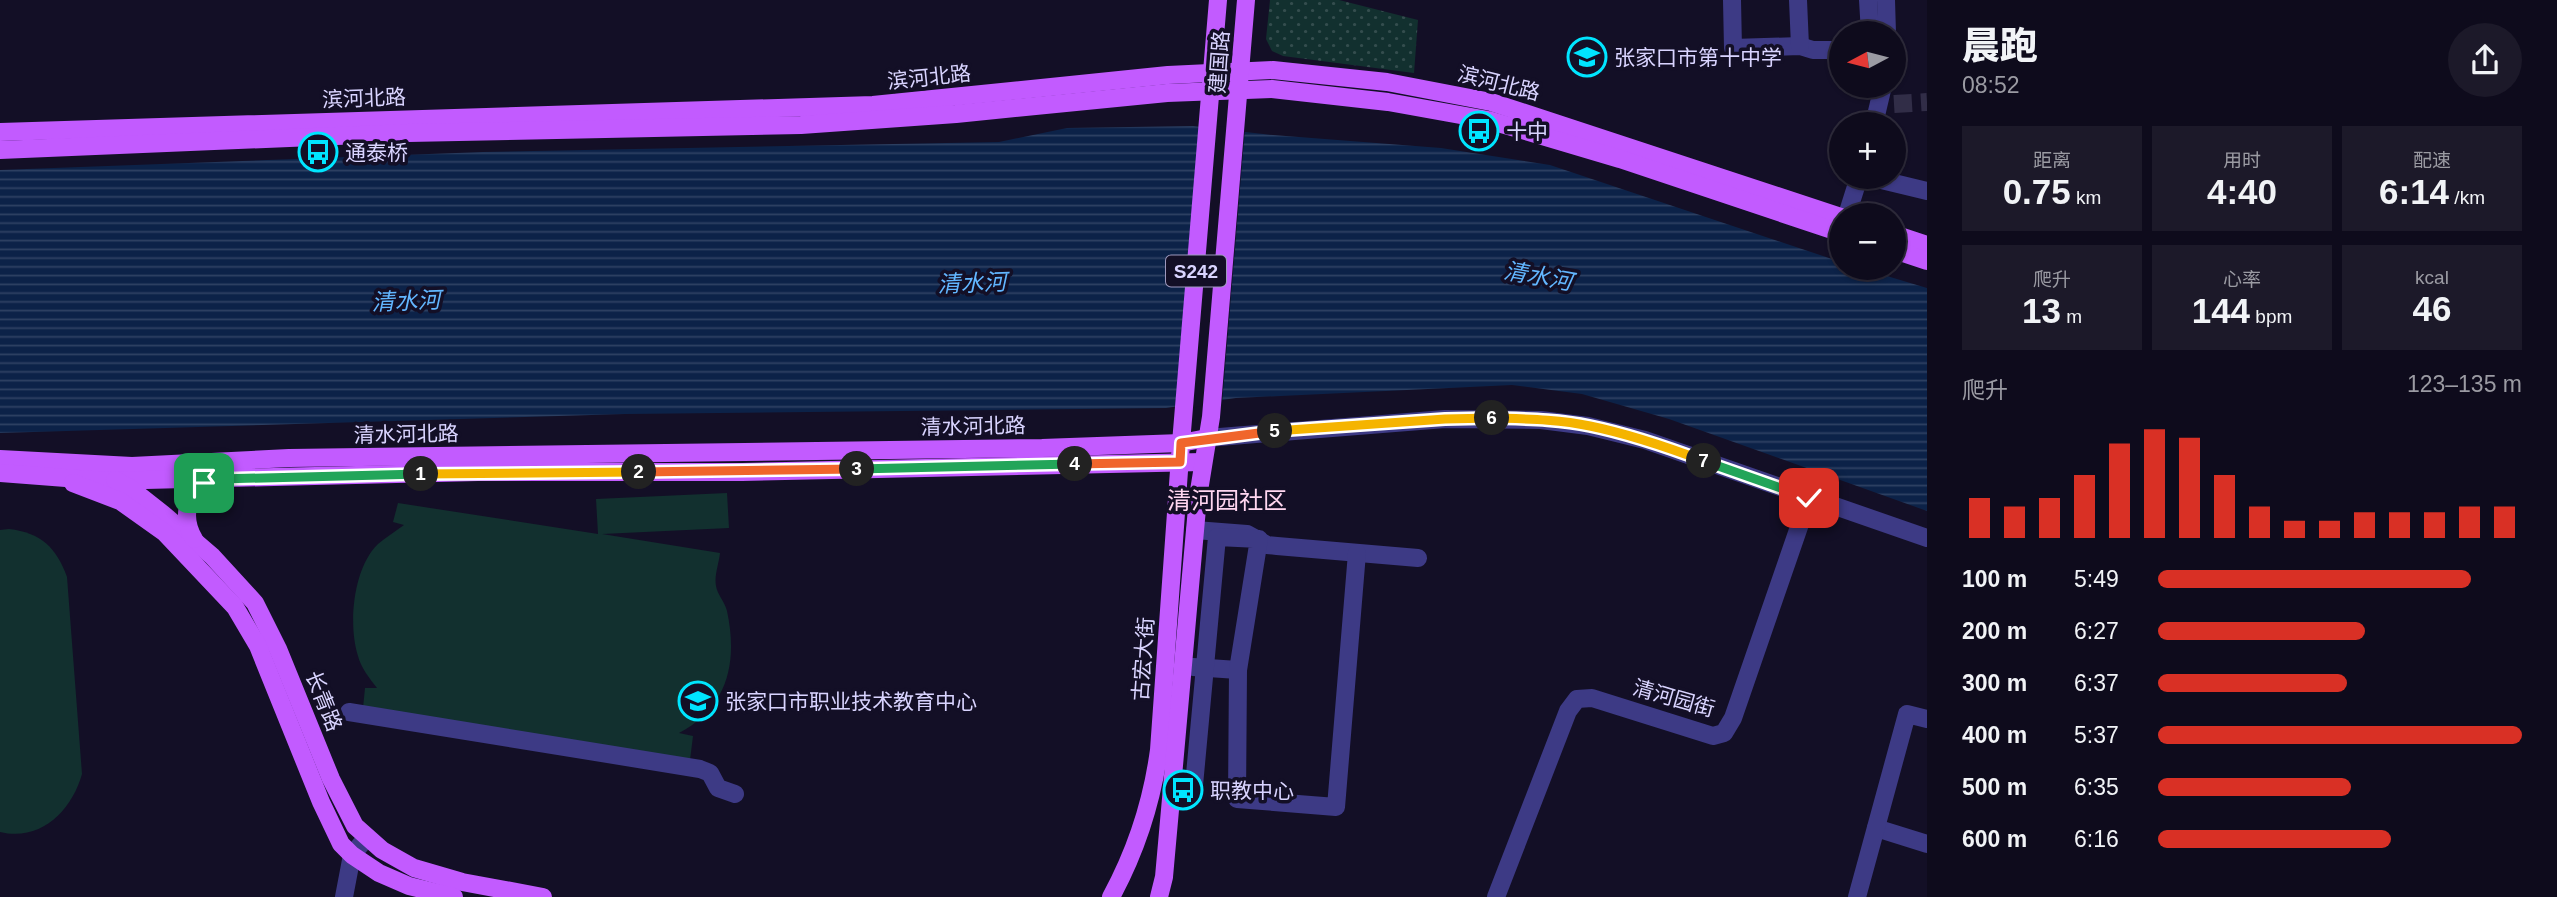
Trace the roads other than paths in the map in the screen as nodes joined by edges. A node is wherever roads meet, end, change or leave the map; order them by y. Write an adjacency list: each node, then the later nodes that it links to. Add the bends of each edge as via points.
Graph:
1 (1218, 0): 12 (main road, 建国路 / S242)
2 (1246, 0): 11 (main road, 建国路 / S242)
3 (1732, 0): 9 (street, via 1733,48)
4 (1798, 0): 9 (street)
5 (1868, 0): 7 (street)
6 (1886, 0): 8 (street)
7 (1869, 21)
8 (1887, 21)
9 (1800, 46): 10 (street)
10 (1829, 50)
11 (1241, 70): 12 (main road, 滨河北路); 13 (main road, 建国路 / S242); 18 (main road, 滨河北路, via 1387,82 1491,102)
12 (1212, 80): 13 (main road, 滨河北路); 14 (main road, 滨河北路, via 873,105); 15 (main road, 滨河北路, via 943,115 800,125 408,133); 24 (main road, 建国路 / S242)
13 (1240, 89): 19 (main road, 滨河北路, via 1388,102 1488,120); 25 (main road, 建国路 / S242)
14 (0, 132)
15 (0, 150)
16 (1906, 186): 17 (street)
17 (1927, 191)
18 (1829, 213)
19 (1829, 229)
20 (1906, 238): 21 (main road)
21 (1927, 245)
22 (1906, 254): 23 (main road)
23 (1927, 261)
24 (1184, 417): 27 (main road, 古宏大街)
25 (1211, 417): 26 (main road, 古宏大街)
26 (1207, 438): 27 (main road, 清水河北路); 30 (main road, 古宏大街); 36 (street, 清水河北路, via 1445,419 1541,420 1645,440)
27 (1181, 443): 29 (main road, 古宏大街); 31 (main road, 清水河北路)
28 (0, 459): 32 (main road, 清水河北路)
29 (1180, 462): 30 (main road, 清水河北路); 34 (main road, 清水河北路); 57 (main road, 古宏大街, via 1158,757 1141,831)
30 (1203, 462): 37 (main road, 古宏大街)
31 (89, 465): 32 (main road, 清水河北路); 35 (main road, 长青路)
32 (64, 471): 33 (main road, 清水河北路); 35 (main road, 清水河北路); 53 (main road, 长青路, via 120,501 165,533 235,607 258,646 336,834)
33 (0, 473)
34 (219, 479): 35 (main road, 清水河北路); 40 (main road, via 204,483 189,499 188,528)
35 (117, 481): 40 (main road, 长青路)
36 (1809, 498): 38 (street, 清水河北路); 59 (street, 清河园街, via 1733,719 1724,733 1713,736 1592,698 1577,699 1568,711)
37 (1195, 530): 39 (street); 43 (main road, 古宏大街)
38 (1927, 538)
39 (1259, 539): 41 (street, via 1267,545); 44 (street, via 1217,537); 45 (street)
40 (196, 542): 51 (main road, 长青路, via 255,603 331,779 355,826)
41 (1357, 553): 42 (street); 45 (street, via 1336,807 1237,799)
42 (1418, 558)
43 (1183, 666): 44 (street); 58 (main road, 古宏大街)
44 (1205, 668): 45 (street); 49 (street)
45 (1238, 670)
46 (349, 712): 48 (street, via 700,769 710,773 718,788)
47 (1927, 719): 50 (street, via 1908,714)
48 (735, 794)
49 (1193, 796)
50 (1876, 828): 52 (street); 60 (street)
51 (367, 837): 53 (street); 56 (main road, 长青路, via 414,868)
52 (1927, 844)
53 (352, 855): 54 (street); 55 (main road, 长青路, via 409,886)
54 (344, 897)
55 (454, 897)
56 (543, 897)
57 (1111, 897)
58 (1161, 897)
59 (1496, 897)
60 (1857, 897)

